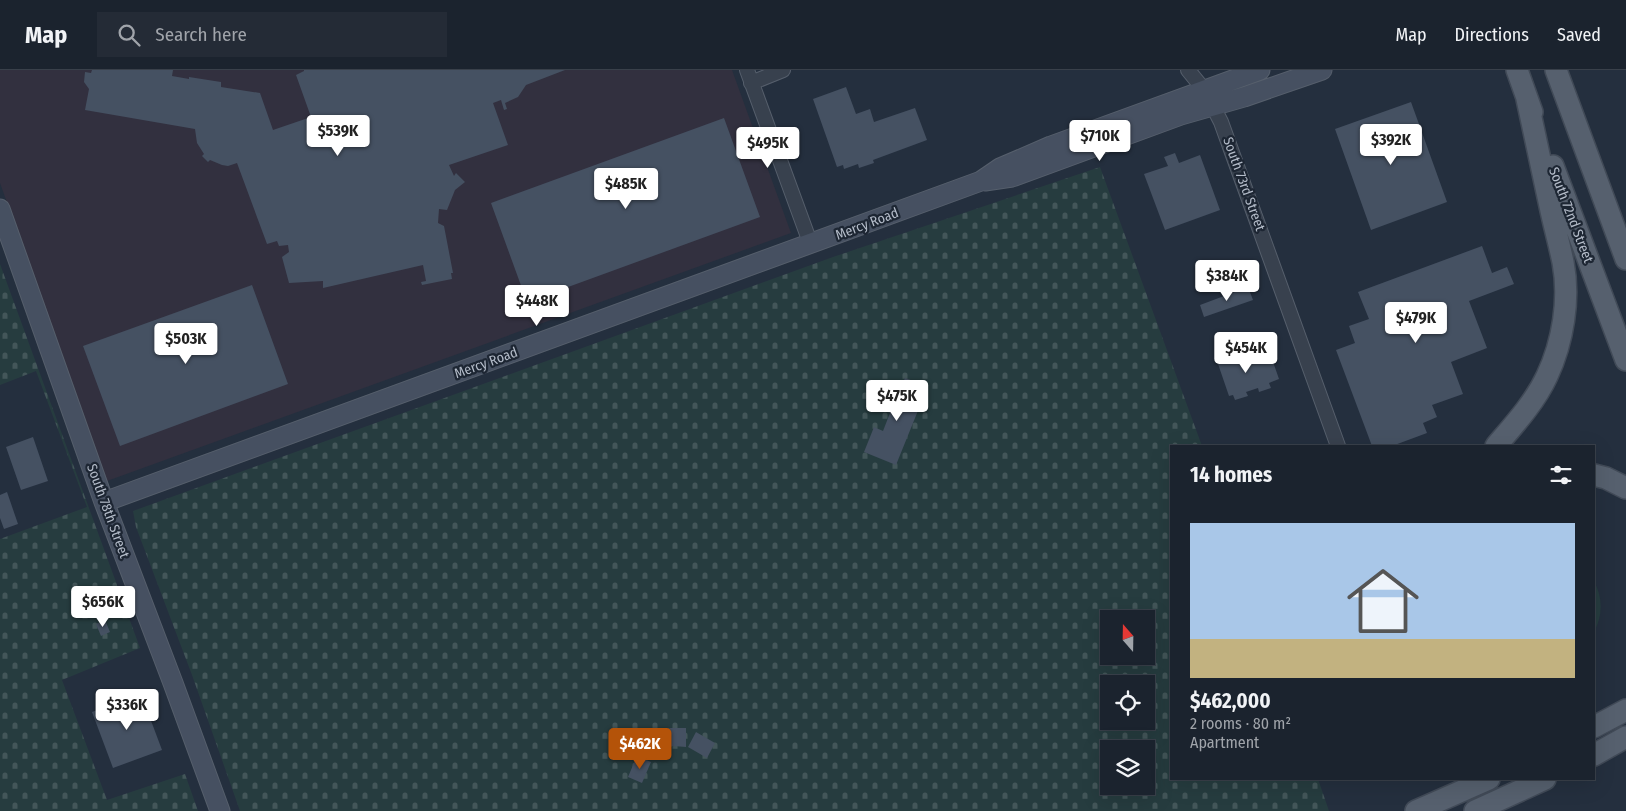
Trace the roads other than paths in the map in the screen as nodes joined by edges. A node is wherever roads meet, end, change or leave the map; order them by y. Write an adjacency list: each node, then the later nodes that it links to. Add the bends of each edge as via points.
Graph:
1 (783, 70): 7 (street)
2 (1188, 70): 8 (street, South 73rd Street)
3 (1260, 70): 8 (main road, Mercy Road)
4 (1322, 70): 8 (main road, Mercy Road, via 1253,95)
5 (1517, 70): 9 (main road, South 72nd Street)
6 (1556, 70): 12 (main road)
7 (749, 76): 11 (street)
8 (1209, 98): 11 (main road, Mercy Road, via 1181,115 1012,177 981,181); 14 (street, South 73rd Street, via 1227,137)
9 (1527, 99): 13 (main road, South 72nd Street); 15 (main road, via 1563,262 1565,306 1562,329 1547,376)
10 (0, 209): 18 (main road, South 78th Street)
11 (811, 245): 18 (main road, Mercy Road)
12 (1626, 259)
13 (1626, 360)
14 (1338, 445)
15 (1497, 445)
16 (1595, 475): 17 (main road)
17 (1626, 488)
18 (104, 502): 26 (main road, South 78th Street)
19 (1626, 710): 20 (main road)
20 (1595, 727)
21 (1626, 737): 22 (main road)
22 (1595, 753)
23 (1532, 780): 24 (main road)
24 (1491, 783): 25 (main road); 27 (main road)
25 (1481, 808)
26 (220, 811)
27 (1416, 811)

